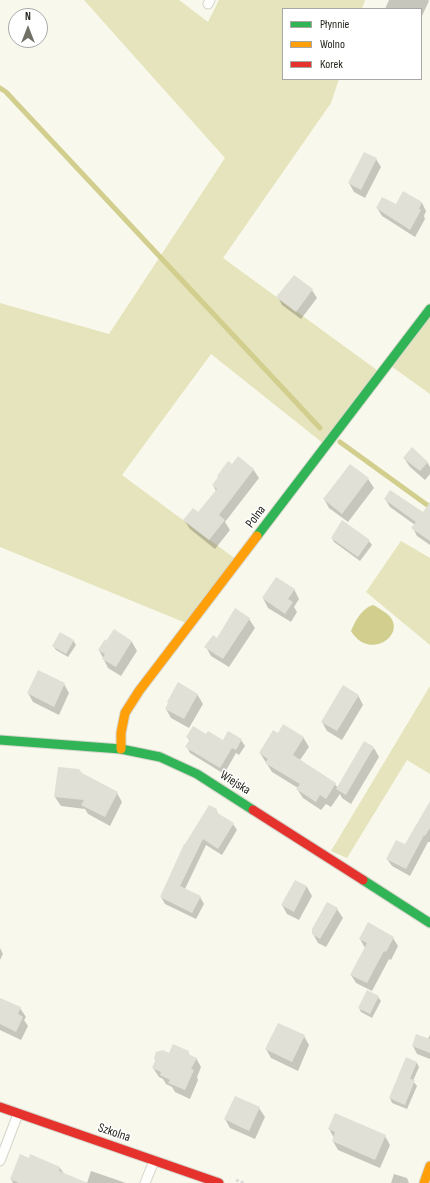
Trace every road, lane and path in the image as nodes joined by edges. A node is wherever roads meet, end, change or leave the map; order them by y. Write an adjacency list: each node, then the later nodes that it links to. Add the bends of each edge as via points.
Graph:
1 (430, 308): 3 (street, Polna, via 139,692 125,713)
2 (0, 740): 3 (street, Wiejska)
3 (121, 749): 4 (street, Wiejska, via 160,757 197,774)
4 (430, 923)
5 (0, 1108): 6 (street, Szkolna)
6 (18, 1114): 7 (street, Szkolna); 8 (lane)
7 (154, 1160): 10 (lane); 11 (street, Szkolna)
8 (0, 1161)
9 (430, 1166): 12 (street)
10 (145, 1183)
11 (219, 1183)
12 (424, 1183)

